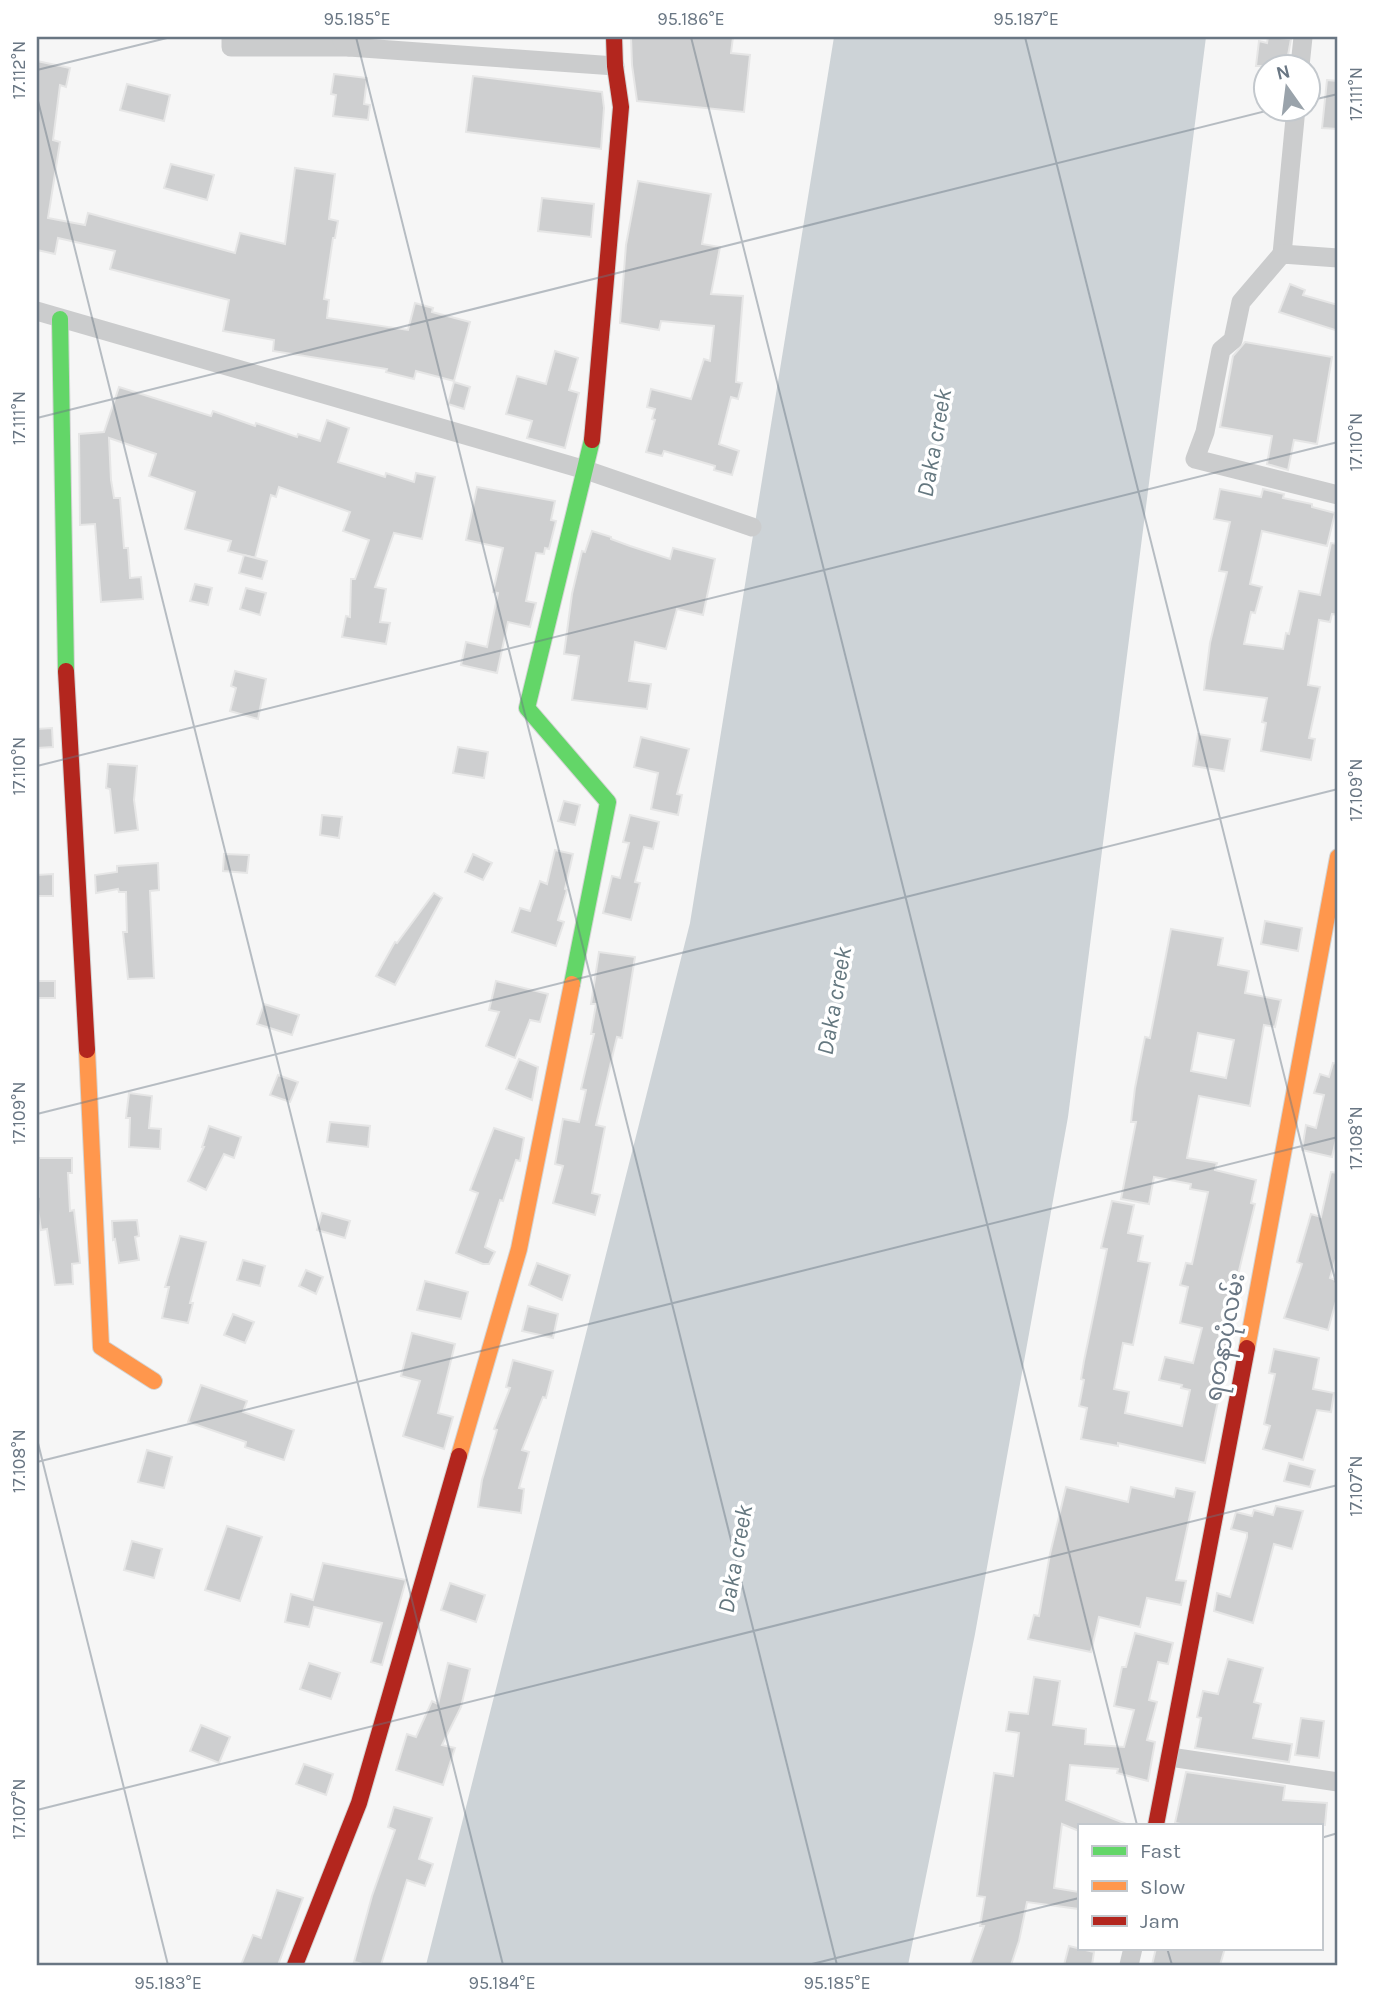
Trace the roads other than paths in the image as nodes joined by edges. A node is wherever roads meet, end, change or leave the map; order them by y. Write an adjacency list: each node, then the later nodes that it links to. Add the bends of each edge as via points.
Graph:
1 (231, 37): 3 (street, via 231,47)
2 (614, 37): 4 (street)
3 (345, 42): 4 (street)
4 (615, 66): 10 (street, via 621,107 594,433)
5 (1295, 122): 6 (street)
6 (1282, 254): 7 (street); 11 (street, via 1241,302 1233,340 1221,350 1195,459)
7 (1338, 258)
8 (37, 312): 9 (street)
9 (60, 320): 10 (street); 14 (street, via 67,706 101,1347)
10 (586, 470): 12 (street); 18 (street, via 527,708 608,802 519,1249 359,1802)
11 (1338, 495)
12 (752, 527)
13 (1338, 858): 15 (street, ရတနာပုံလမ်း)
14 (154, 1381)
15 (1170, 1757): 16 (street); 17 (street, ရတနာပုံလမ်း)
16 (1338, 1782)
17 (1156, 1824)
18 (295, 1965)

